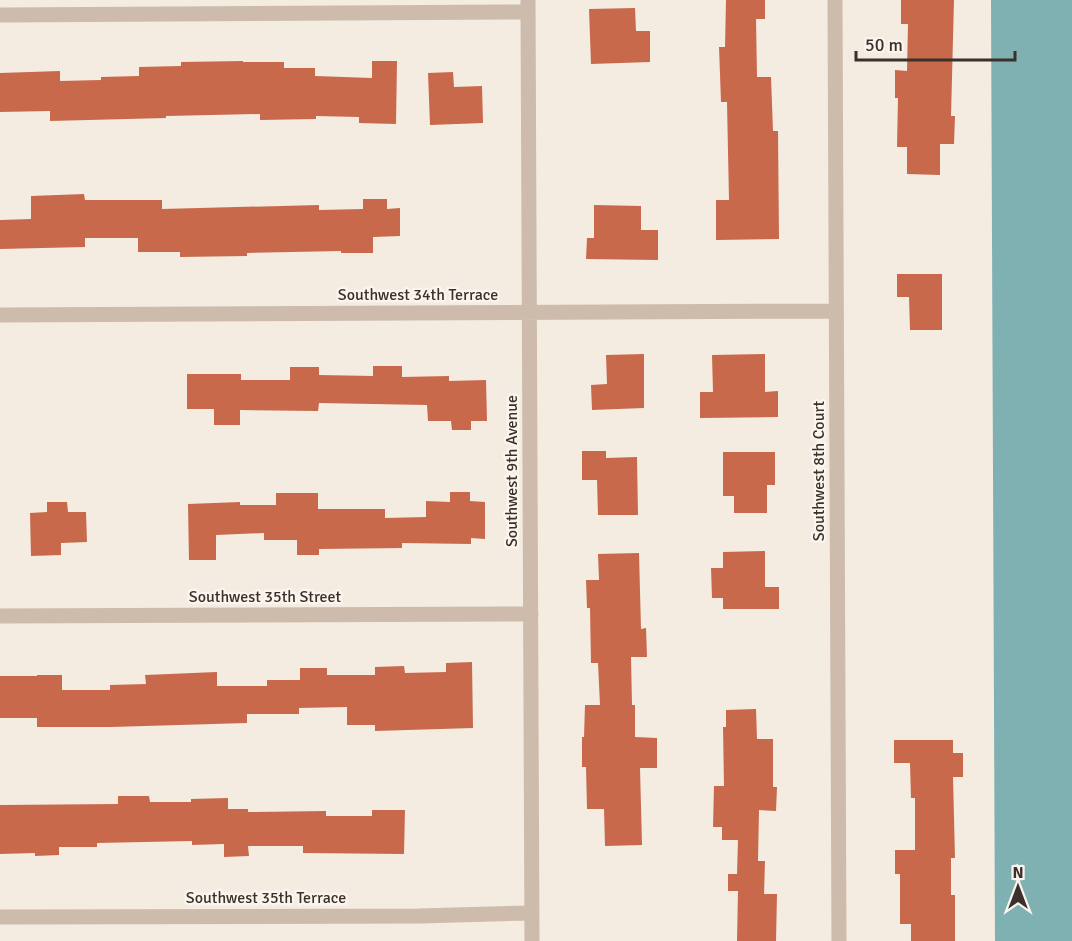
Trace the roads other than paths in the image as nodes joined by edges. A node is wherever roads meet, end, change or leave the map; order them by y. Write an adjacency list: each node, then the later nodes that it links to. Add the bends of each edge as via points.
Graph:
1 (835, 0): 4 (street, Southwest 8th Court)
2 (528, 6): 3 (street); 5 (street, Southwest 9th Avenue)
3 (0, 15)
4 (836, 311): 5 (street, Southwest 34th Terrace); 12 (street, Southwest 8th Court)
5 (529, 312): 6 (street, Southwest 34th Terrace); 7 (street, Southwest 9th Avenue)
6 (0, 315)
7 (531, 614): 8 (street, Southwest 35th Street); 9 (street, Southwest 9th Avenue)
8 (0, 616)
9 (531, 913): 10 (street, Southwest 35th Terrace); 11 (street, Southwest 9th Avenue)
10 (0, 917)
11 (532, 941)
12 (839, 941)

